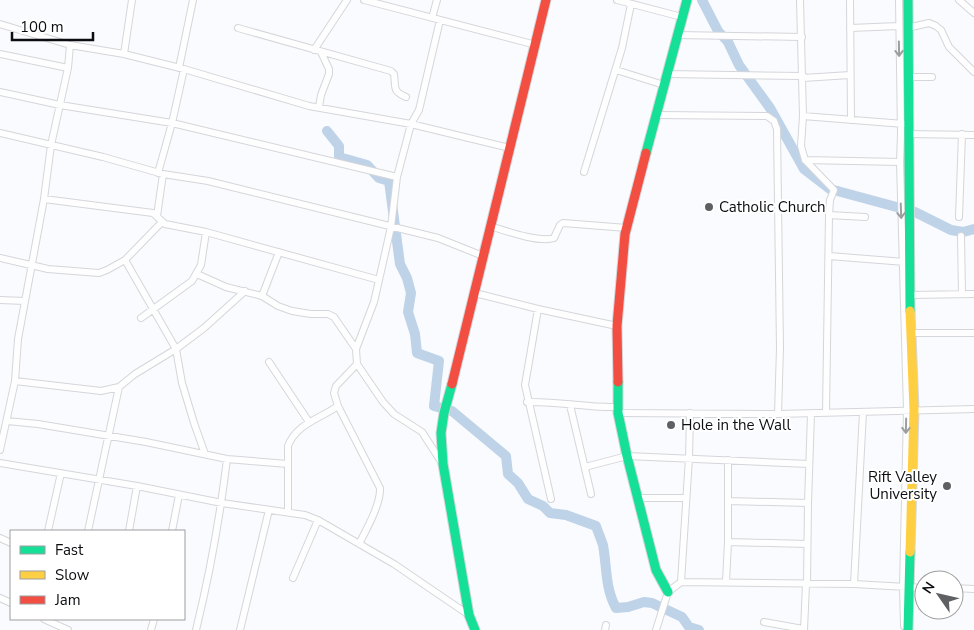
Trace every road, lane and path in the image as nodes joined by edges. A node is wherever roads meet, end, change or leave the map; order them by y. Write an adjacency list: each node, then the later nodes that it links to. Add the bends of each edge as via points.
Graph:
1 (132, 0): 31 (street)
2 (193, 0): 33 (street)
3 (347, 0): 28 (street)
4 (364, 0): 14 (street)
5 (437, 0): 18 (street)
6 (546, 0): 27 (street)
7 (617, 0): 15 (street)
8 (686, 0): 17 (street)
9 (800, 0): 25 (street)
10 (850, 0): 23 (street)
11 (899, 0): 21 (street)
12 (908, 0): 21 (street)
13 (959, 0): 16 (street)
14 (382, 2): 18 (street)
15 (631, 4): 17 (street); 34 (street)
16 (974, 13)
17 (682, 17): 24 (street)
18 (432, 18): 19 (street)
19 (440, 20): 27 (street); 50 (street, via 419,110)
20 (0, 24): 26 (street)
21 (903, 27): 23 (street); 35 (street, via 936,26 949,47); 39 (street); 51 (street, one-way to 51)
22 (238, 28): 28 (street)
23 (850, 28): 37 (street)
24 (678, 35): 25 (street); 36 (street)
25 (802, 37): 38 (street)
26 (70, 45): 31 (street); 32 (street)
27 (536, 46): 56 (street)
28 (314, 50): 29 (street)
29 (322, 52): 43 (street, via 391,71 397,93); 45 (street, via 329,74)
30 (0, 54): 32 (street)
31 (124, 54): 33 (street)
32 (68, 68): 44 (street)
33 (181, 69): 45 (street); 49 (street)
34 (616, 70): 41 (street); 59 (street)
35 (974, 72)
36 (667, 74): 38 (street); 41 (street)
37 (850, 75): 38 (street); 48 (street)
38 (803, 77): 47 (street)
39 (907, 77): 40 (street); 51 (street)
40 (932, 77)
41 (664, 85): 46 (street)
42 (0, 92): 44 (street)
43 (406, 97)
44 (60, 104): 49 (street); 55 (street)
45 (319, 107): 50 (street)
46 (657, 115): 70 (street); 111 (street, via 767,116 774,121 777,129)
47 (803, 116): 48 (street); 57 (street, via 801,146)
48 (851, 120): 51 (street)
49 (172, 123): 60 (street); 61 (street)
50 (411, 124): 56 (street); 61 (street)
51 (906, 128): 53 (street); 58 (street); 78 (street)
52 (0, 133): 55 (street)
53 (962, 134): 54 (street); 66 (street)
54 (974, 135)
55 (51, 145): 60 (street); 62 (street)
56 (510, 148): 68 (street)
57 (805, 160): 58 (street); 63 (street, via 834,190)
58 (900, 162): 78 (street, one-way to 78)
59 (584, 172)
60 (160, 174): 64 (street); 69 (street, via 208,181)
61 (397, 177): 69 (street)
62 (44, 199): 64 (street); 79 (street)
63 (829, 215): 65 (street); 75 (street)
64 (157, 216): 67 (street)
65 (865, 217)
66 (959, 217)
67 (162, 222): 71 (street); 77 (street)
68 (490, 226): 70 (street, via 549,239 554,238 563,223); 74 (street)
69 (391, 227): 74 (street, via 438,238); 81 (street)
70 (627, 228): 93 (street)
71 (206, 232): 73 (street); 80 (street)
72 (960, 236): 84 (street)
73 (279, 252): 81 (street); 87 (street)
74 (483, 256): 83 (street)
75 (829, 256): 78 (street); 108 (street)
76 (0, 258): 79 (street)
77 (125, 260): 79 (street, via 99,273); 90 (street)
78 (906, 262): 86 (street); 107 (street)
79 (32, 265): 89 (street)
80 (197, 274): 82 (street, via 226,287); 90 (street, via 188,285)
81 (379, 280): 97 (street)
82 (245, 291): 87 (street); 96 (street)
83 (475, 293): 91 (street); 124 (street, via 444,413 441,433)
84 (962, 294): 85 (street); 86 (street)
85 (974, 294)
86 (910, 295): 94 (street)
87 (262, 296): 97 (street, via 292,311 334,317)
88 (0, 300): 89 (street)
89 (25, 301): 100 (street)
90 (153, 309): 92 (street); 96 (street)
91 (538, 310): 93 (street); 102 (street, via 526,372)
92 (141, 318)
93 (617, 326): 106 (street)
94 (910, 333): 95 (street); 107 (street)
95 (974, 333)
96 (176, 349): 101 (street); 117 (street, via 182,383)
97 (356, 349): 99 (street)
98 (269, 362): 114 (street)
99 (357, 364): 104 (street, via 336,386 334,393); 124 (street, via 383,402 394,414 422,432)
100 (15, 381): 101 (street, via 101,391); 113 (street)
101 (119, 386): 115 (street)
102 (528, 402): 103 (street); 134 (street)
103 (570, 404): 106 (street); 126 (street)
104 (338, 406): 114 (street); 146 (street, via 380,488 380,495)
105 (974, 409): 107 (street)
106 (618, 410): 110 (street); 118 (street)
107 (910, 410): 109 (street); 153 (street)
108 (826, 412): 109 (street); 112 (street)
109 (863, 412): 152 (street)
110 (690, 413): 111 (street); 119 (street)
111 (778, 414): 112 (street)
112 (811, 414): 125 (street)
113 (7, 421): 115 (street); 116 (street)
114 (309, 422): 123 (street, via 290,439)
115 (108, 437): 117 (street); 128 (street)
116 (0, 450)
117 (205, 454): 120 (street)
118 (627, 456): 119 (street); 126 (street); 132 (street)
119 (689, 458): 121 (street); 133 (street)
120 (227, 459): 123 (street); 136 (street)
121 (728, 460): 125 (street); 135 (street)
122 (0, 463): 127 (street)
123 (288, 464): 139 (street)
124 (443, 464): 156 (street)
125 (809, 464): 137 (street)
126 (585, 467): 130 (street)
127 (61, 472): 128 (street); 141 (street)
128 (100, 480): 129 (street); 142 (street)
129 (137, 486): 131 (street); 143 (street)
130 (591, 494)
131 (179, 495): 136 (street); 144 (street)
132 (638, 498): 133 (street); 155 (street, via 656,570)
133 (686, 498): 149 (street)
134 (551, 499)
135 (728, 501): 137 (street); 145 (street)
136 (222, 503): 138 (street); 161 (street)
137 (808, 503): 147 (street)
138 (269, 510): 139 (street); 162 (street)
139 (288, 512): 140 (street)
140 (318, 520): 146 (street); 148 (street)
141 (48, 530)
142 (88, 530)
143 (129, 530)
144 (172, 530)
145 (728, 542): 147 (street); 150 (street)
146 (358, 544): 156 (street, via 394,564)
147 (807, 544): 151 (street)
148 (293, 578)
149 (681, 582): 150 (street); 155 (street)
150 (726, 582): 151 (street)
151 (807, 584): 152 (street); 159 (street)
152 (854, 584): 153 (street)
153 (906, 588): 154 (street); 165 (street); 166 (street)
154 (914, 588)
155 (668, 592): 164 (street)
156 (469, 615): 163 (street)
157 (46, 620): 160 (street)
158 (764, 622): 159 (street)
159 (804, 629)
160 (68, 630)
161 (196, 630)
162 (240, 630)
163 (475, 630)
164 (656, 630)
165 (904, 630)
166 (908, 630)

